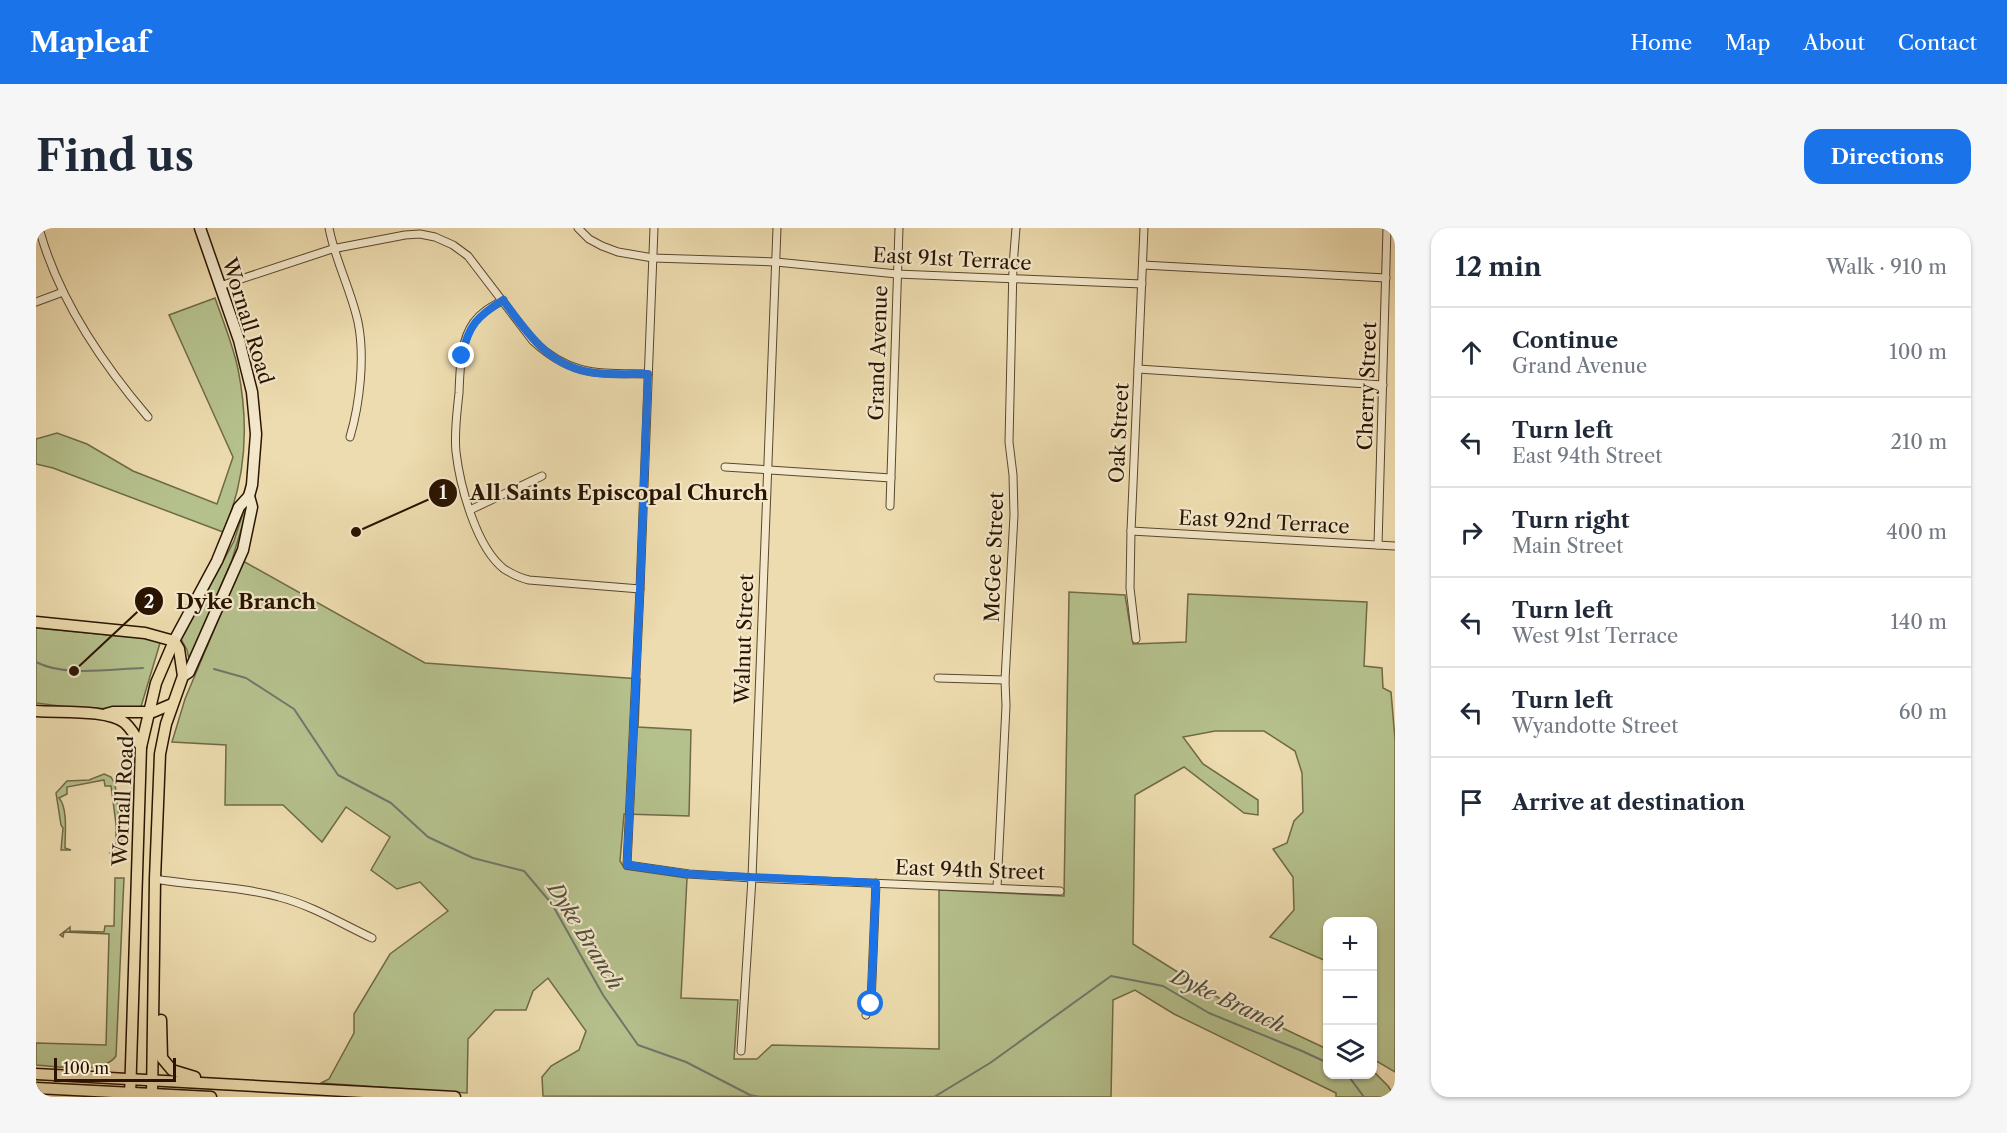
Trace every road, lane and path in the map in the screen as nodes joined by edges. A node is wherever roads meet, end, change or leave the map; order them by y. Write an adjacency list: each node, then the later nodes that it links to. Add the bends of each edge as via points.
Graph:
1 (39, 228): 20 (street)
2 (200, 228): 19 (main road, Wornall Road)
3 (329, 228): 11 (street)
4 (578, 228): 12 (street, East 91st Terrace, via 602,246)
5 (654, 228): 12 (street)
6 (777, 228): 13 (street, Walnut Street)
7 (899, 228): 15 (street, Grand Avenue)
8 (1016, 228): 17 (street, McGee Street)
9 (1144, 228): 14 (street, Oak Street)
10 (1387, 228): 16 (street, Cherry Street)
11 (333, 249): 19 (street); 21 (street, via 405,235 435,237 468,255); 27 (street, via 362,345 356,416)
12 (653, 258): 13 (street, East 91st Terrace); 24 (street)
13 (776, 262): 15 (street, East 91st Terrace); 29 (street, Walnut Street)
14 (1143, 265): 16 (street); 18 (street, Oak Street)
15 (897, 274): 17 (street, East 91st Terrace); 31 (street, Grand Avenue)
16 (1386, 278): 25 (street, Cherry Street)
17 (1012, 279): 18 (street, East 91st Terrace); 44 (street, McGee Street, via 1009,442 1014,515)
18 (1142, 284): 23 (street, Oak Street)
19 (220, 286): 32 (main road, Wornall Road, via 241,349 255,412)
20 (63, 292): 22 (street); 26 (street, via 103,360)
21 (503, 300): 24 (street, via 533,341 561,363 595,373); 34 (street, via 474,322 462,356 456,452)
22 (36, 302)
23 (1138, 369): 25 (street); 35 (street, Oak Street)
24 (648, 374): 38 (street)
25 (1383, 385): 36 (street, Cherry Street)
26 (148, 417)
27 (350, 437)
28 (725, 467): 29 (street)
29 (767, 469): 31 (street); 50 (street, Walnut Street)
30 (542, 476): 34 (street)
31 (891, 478): 33 (street, Grand Avenue)
32 (249, 496): 41 (main road, Wornall Road, via 239,507 217,561); 42 (main road, Wornall Road, via 252,507 243,550 189,672)
33 (890, 506)
34 (470, 510): 38 (street, via 493,556 503,568 522,578)
35 (1131, 531): 36 (street, East 92nd Terrace); 40 (street, Oak Street, via 1130,588)
36 (1378, 545): 37 (street, East 92nd Terrace)
37 (1395, 546)
38 (640, 590): 50 (street, East 94th Street, via 627,865)
39 (36, 622): 41 (main road, via 145,633)
40 (1136, 639)
41 (174, 641): 42 (main road, via 180,649); 47 (main road, Wornall Road, via 156,682)
42 (183, 676): 45 (main road, Wornall Road)
43 (938, 678): 44 (street)
44 (1005, 680): 53 (street, McGee Street)
45 (172, 704): 47 (main road); 51 (main road, Wornall Road, via 159,754)
46 (36, 711): 48 (main road)
47 (149, 713): 48 (main road); 49 (main road, Wornall Road)
48 (103, 714): 49 (main road, via 124,722)
49 (141, 747): 60 (main road, Wornall Road)
50 (752, 878): 52 (street, East 94th Street); 58 (street, Walnut Street)
51 (155, 879): 55 (street, via 281,897); 56 (main road, Wornall Road)
52 (876, 883): 53 (street, East 94th Street); 57 (street, via 871,1004)
53 (998, 888): 54 (street, East 94th Street)
54 (1060, 891)
55 (372, 938)
56 (155, 986): 61 (main road, Wornall Road); 62 (main road, via 161,1000 162,1058 172,1070)
57 (866, 1015)
58 (741, 1051)
59 (36, 1074): 60 (main road)
60 (131, 1078): 61 (main road); 65 (main road, Wornall Road)
61 (153, 1080): 62 (main road); 66 (main road, Wornall Road)
62 (219, 1083): 64 (main road)
63 (36, 1088): 65 (main road)
64 (309, 1093): 69 (main road)
65 (130, 1095): 66 (main road)
66 (152, 1095): 67 (main road)
67 (180, 1096): 68 (main road)
68 (211, 1097)
69 (455, 1097)

